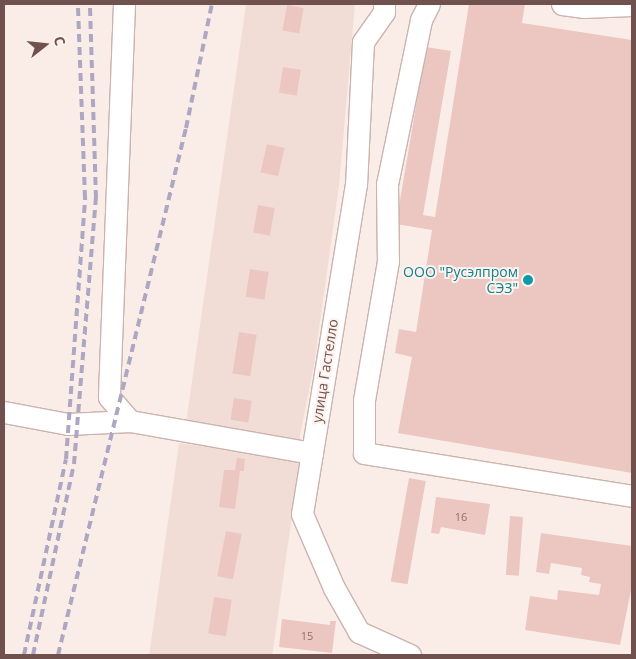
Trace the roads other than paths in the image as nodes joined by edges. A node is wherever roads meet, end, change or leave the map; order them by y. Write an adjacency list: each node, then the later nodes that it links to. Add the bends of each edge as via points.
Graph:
1 (124, 4): 7 (street, via 109,397)
2 (384, 4): 8 (street, улица Гастелло, via 384,12 363,42 356,184)
3 (429, 4): 9 (street, via 421,20 387,184 388,261 364,400 364,453)
4 (562, 4): 5 (street, via 583,7)
5 (632, 5)
6 (4, 412): 7 (street, via 68,424)
7 (130, 421): 8 (street)
8 (312, 453): 10 (street, улица Гастелло, via 302,514 334,588 359,632)
9 (632, 496)
10 (410, 655)

